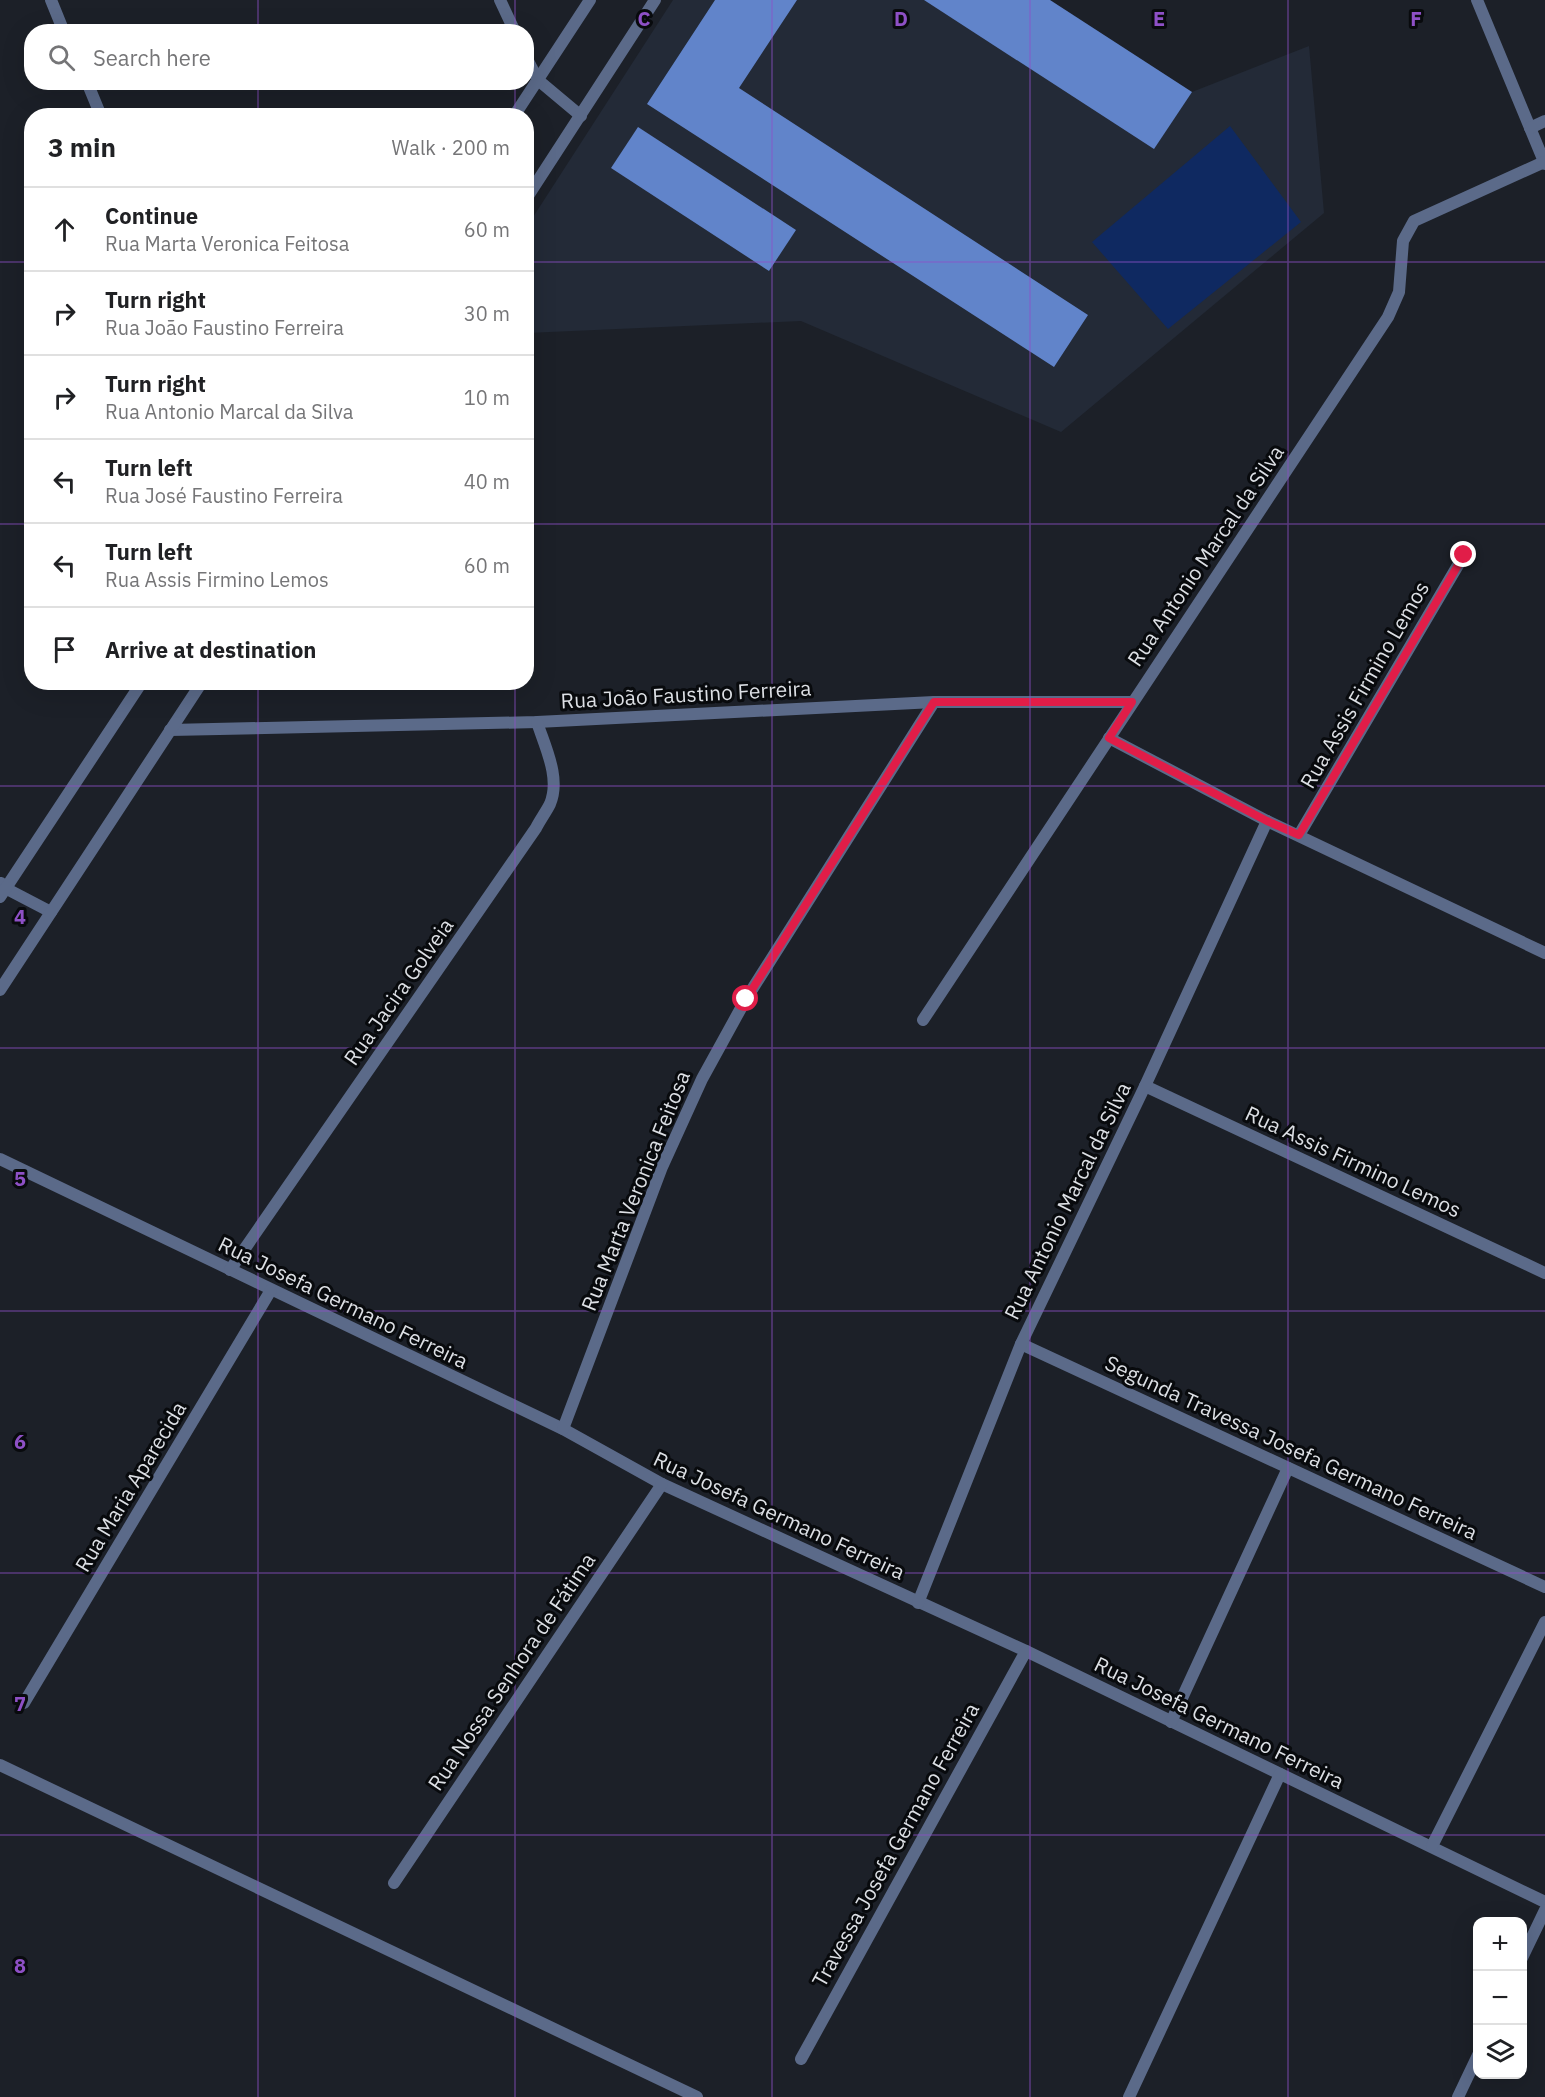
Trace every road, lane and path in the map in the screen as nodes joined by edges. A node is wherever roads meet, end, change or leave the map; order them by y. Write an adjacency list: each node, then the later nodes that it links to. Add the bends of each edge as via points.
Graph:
1 (51, 0): 6 (street)
2 (500, 0): 7 (street)
3 (590, 0): 9 (street)
4 (655, 0): 15 (street)
5 (1478, 0): 17 (street)
6 (61, 24)
7 (511, 24)
8 (534, 72): 9 (street)
9 (538, 80): 10 (street); 15 (street)
10 (534, 86)
11 (90, 90): 13 (street)
12 (531, 90): 14 (street)
13 (98, 108)
14 (519, 108)
15 (582, 116): 19 (street)
16 (1545, 121): 17 (street)
17 (1530, 128): 18 (street)
18 (1545, 163): 24 (street, Rua Antonio Marcal da Silva, via 1414,221 1403,241 1399,292 1388,317)
19 (534, 187)
20 (1464, 555): 29 (street, Rua Assis Firmino Lemos)
21 (137, 690): 30 (street)
22 (197, 690): 26 (street)
23 (934, 702): 24 (street, Rua João Faustino Ferreira); 25 (street, Rua João Faustino Ferreira); 41 (street, Rua Marta Veronica Feitosa, via 746,999 702,1079 662,1167)
24 (1132, 702): 27 (street, Rua Antonio Marcal da Silva)
25 (537, 722): 26 (street, Rua João Faustino Ferreira); 37 (street, Rua Jacira Golveia, via 553,775 551,802)
26 (170, 730): 31 (street)
27 (1109, 738): 28 (street); 34 (street, Rua Antonio Marcal da Silva)
28 (1267, 821): 29 (street); 35 (street, Rua Antonio Marcal da Silva)
29 (1299, 835): 32 (street)
30 (2, 889): 31 (street)
31 (51, 912): 33 (street)
32 (1545, 953)
33 (0, 990)
34 (922, 1020)
35 (1145, 1086): 38 (street, Rua Assis Firmino Lemos); 40 (street, Rua Antonio Marcal da Silva)
36 (0, 1159): 37 (street, Rua Josefa Germano Ferreira)
37 (230, 1270): 39 (street, Rua Josefa Germano Ferreira)
38 (1545, 1273)
39 (271, 1290): 41 (street, Rua Josefa Germano Ferreira); 48 (street, Rua Maria Aparecida)
40 (1021, 1344): 42 (street, Segunda Travessa Josefa Germano Ferreira); 45 (street, Rua Antonio Marcal da Silva)
41 (563, 1429): 43 (street, Rua Josefa Germano Ferreira)
42 (1288, 1468): 44 (street, Segunda Travessa Josefa Germano Ferreira); 49 (street)
43 (662, 1484): 45 (street, Rua Josefa Germano Ferreira); 53 (street, Rua Nossa Senhora de Fátima)
44 (1545, 1587)
45 (918, 1603): 47 (street, Rua Josefa Germano Ferreira)
46 (1545, 1622): 52 (street)
47 (1026, 1651): 49 (street, Rua Josefa Germano Ferreira); 57 (street, Travessa Josefa Germano Ferreira)
48 (24, 1703)
49 (1171, 1722): 51 (street, Rua Josefa Germano Ferreira)
50 (0, 1765): 59 (street)
51 (1280, 1774): 52 (street, Rua Josefa Germano Ferreira); 60 (street)
52 (1432, 1846): 54 (street, Rua Josefa Germano Ferreira)
53 (394, 1882)
54 (1545, 1902)
55 (1545, 1910): 56 (street)
56 (1527, 1948)
57 (801, 2059)
58 (1473, 2066): 61 (street)
59 (697, 2097)
60 (1129, 2097)
61 (1458, 2097)

